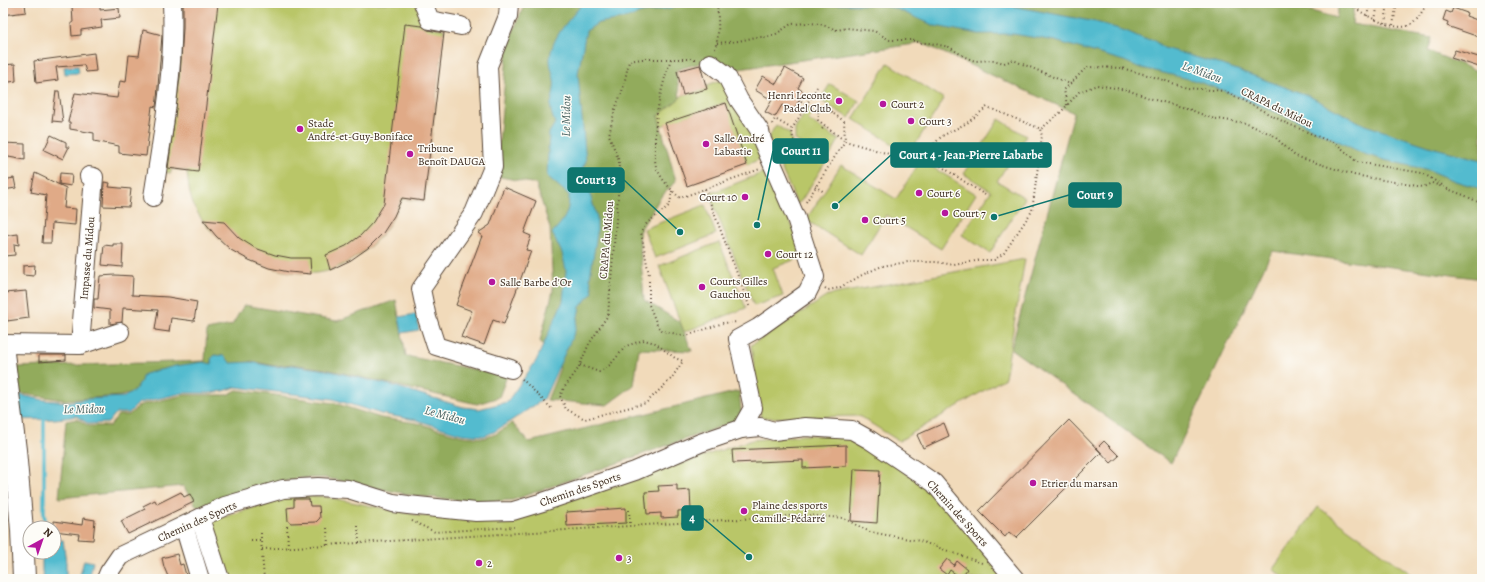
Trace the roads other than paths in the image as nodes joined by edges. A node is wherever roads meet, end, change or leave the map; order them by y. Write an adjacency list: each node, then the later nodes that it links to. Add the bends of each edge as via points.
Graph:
1 (172, 3): 7 (street, via 173,32 166,118)
2 (422, 3): 4 (street, via 430,20)
3 (509, 3): 12 (street, via 508,16 488,66 493,167 474,213 421,289 436,346)
4 (461, 26)
5 (710, 61): 13 (street, via 726,75 760,131 796,218 815,277 807,293 738,339 753,408)
6 (89, 176): 10 (street, Impasse du Midou, via 94,177)
7 (153, 197)
8 (120, 332): 10 (street)
9 (3, 344): 10 (street)
10 (80, 345)
11 (3, 354): 16 (main road, via 24,544)
12 (511, 369)
13 (741, 429): 14 (street, Chemin des Sports, via 635,470 513,511 476,512 408,505 348,489 318,487 283,489 225,506); 20 (street, Chemin des Sports, via 760,427 774,431 805,427 852,430 934,483)
14 (200, 518): 15 (street, Chemin des Sports); 19 (street)
15 (184, 526): 17 (street, Chemin des Sports, via 120,556); 18 (street)
16 (24, 579)
17 (106, 579)
18 (200, 579)
19 (220, 579)
20 (1016, 579)

